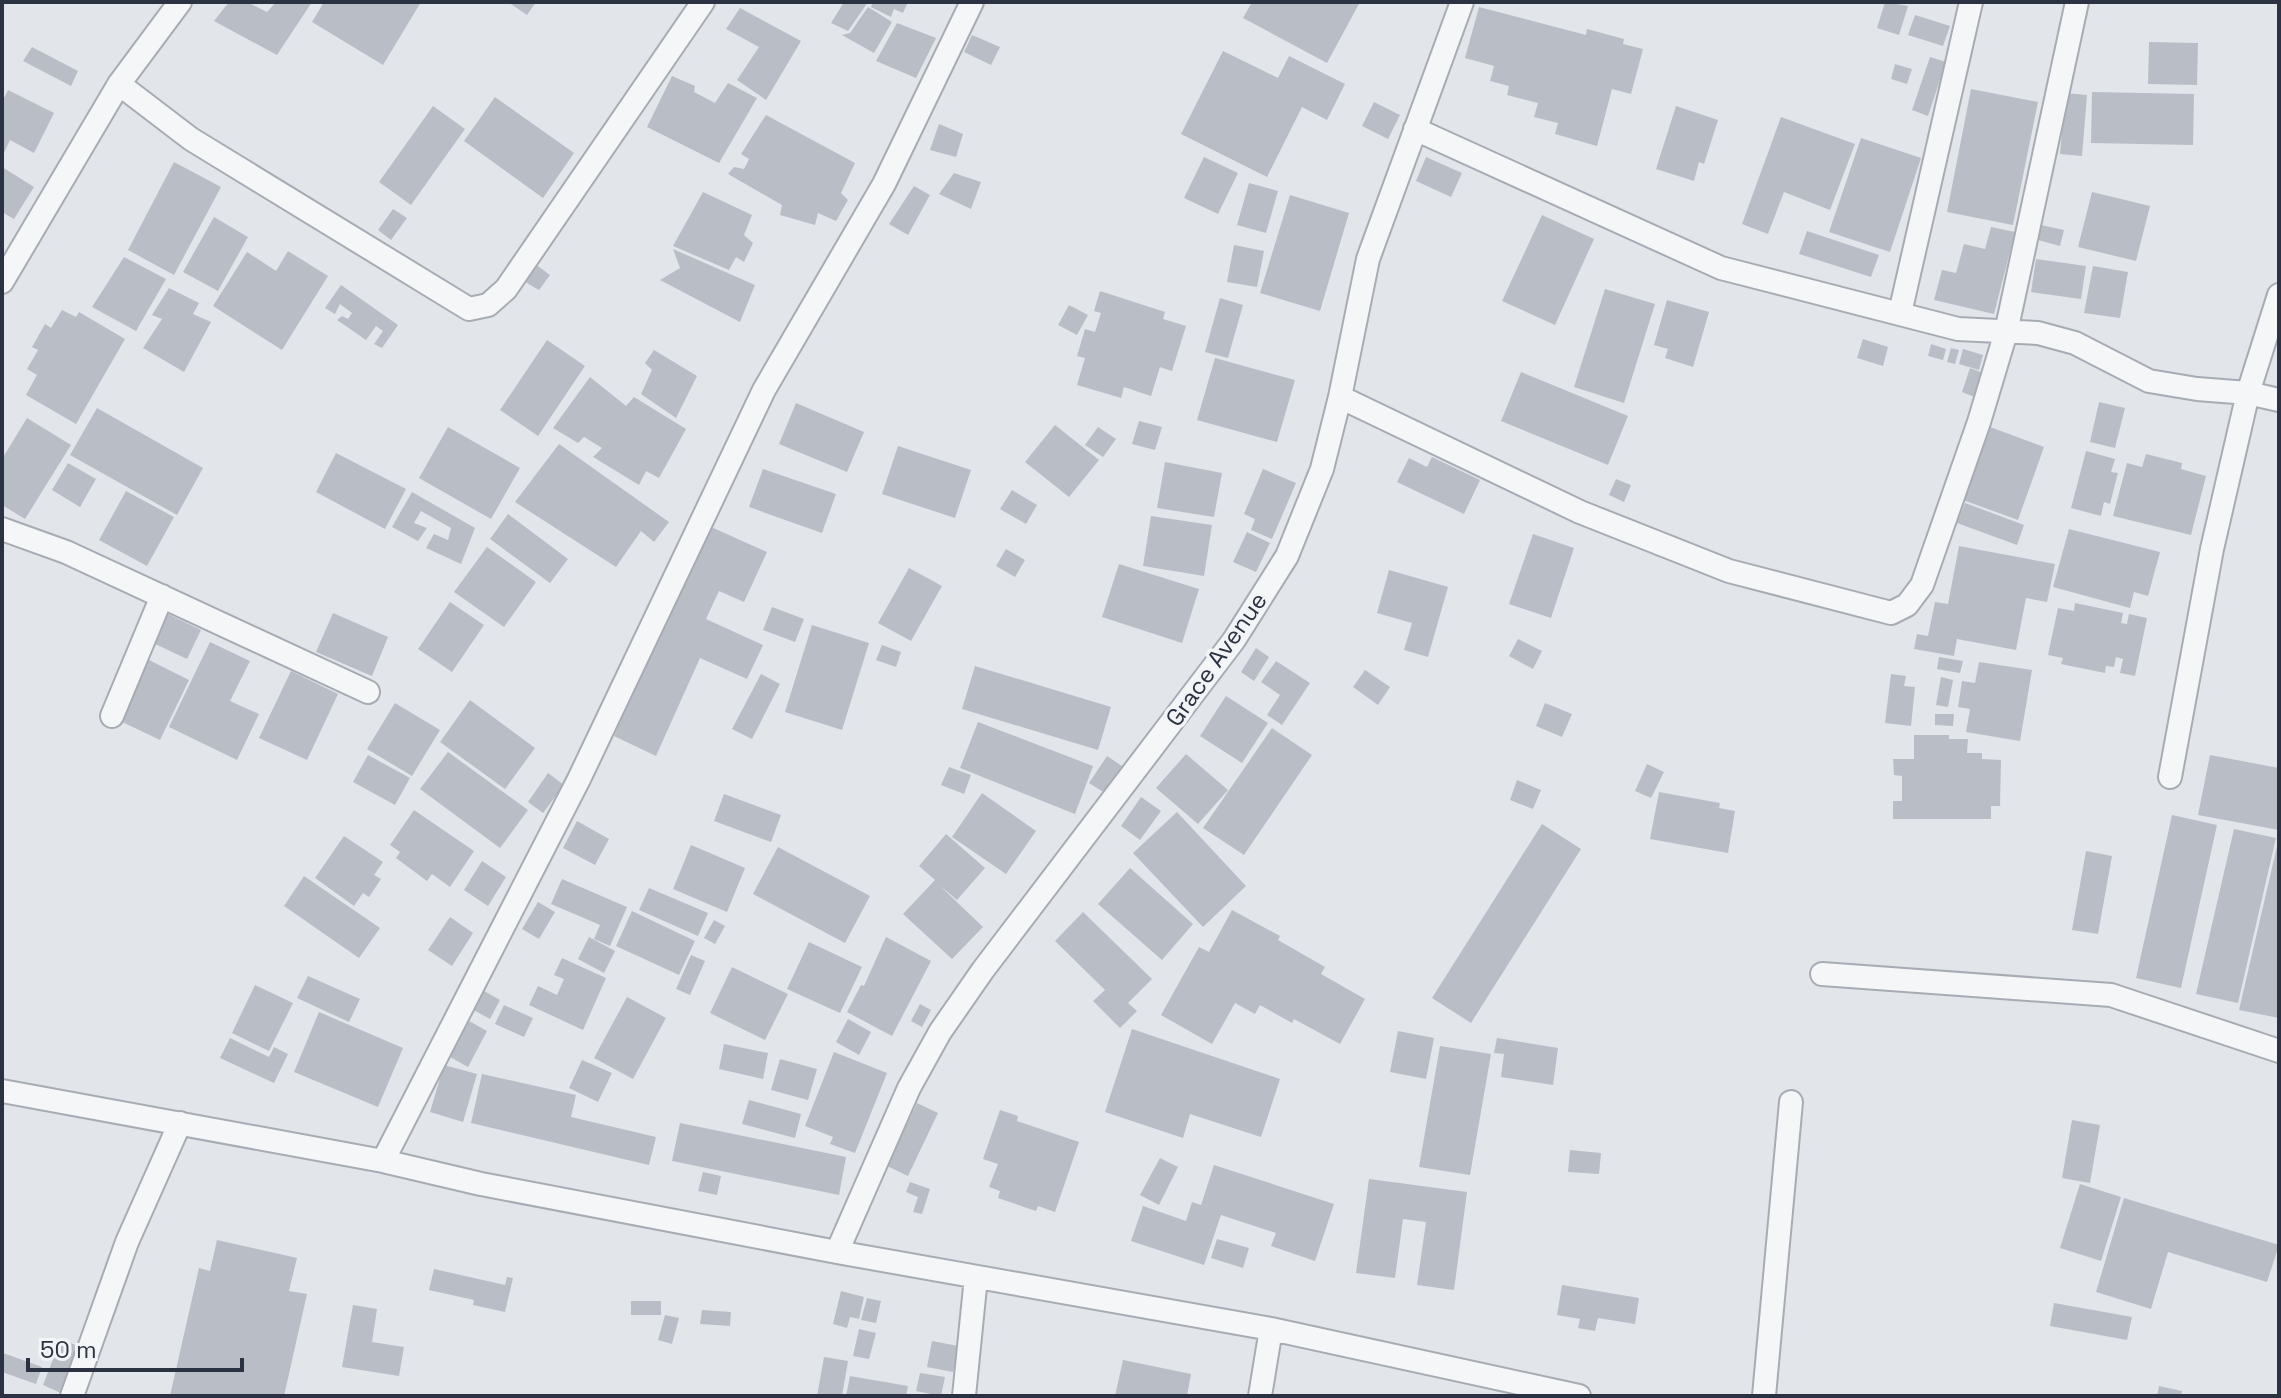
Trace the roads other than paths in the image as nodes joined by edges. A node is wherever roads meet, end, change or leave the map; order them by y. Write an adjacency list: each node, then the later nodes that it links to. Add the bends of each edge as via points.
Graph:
1 (180, 2): 7 (street)
2 (703, 2): 7 (street, via 506,289 488,305 469,309 191,139)
3 (972, 2): 26 (street, via 884,184 764,390 579,779)
4 (1462, 2): 8 (street, Grace Avenue)
5 (1971, 2): 11 (street)
6 (2077, 2): 12 (street)
7 (119, 84): 9 (street)
8 (1415, 129): 11 (street, via 1721,268); 14 (street, Grace Avenue, via 1368,259)
9 (2, 282)
10 (2279, 295): 13 (street)
11 (1900, 313): 12 (street, via 1958,329)
12 (2006, 332): 13 (street, via 2038,333 2075,343 2149,381); 14 (street, via 1922,585 1907,605 1891,613 1729,571 1580,512)
13 (2248, 393): 15 (street); 20 (street, via 2212,549)
14 (1340, 397): 27 (street, Grace Avenue, via 1322,469 1287,556 1234,640 940,1032 909,1088)
15 (2279, 400)
16 (2, 529): 17 (street)
17 (162, 596): 18 (street); 19 (street)
18 (368, 692)
19 (112, 716)
20 (2170, 777)
21 (1822, 974): 22 (street, via 2111,995)
22 (2279, 1051)
23 (2, 1091): 25 (street)
24 (1791, 1102): 34 (street)
25 (180, 1123): 26 (street); 31 (street, via 127,1242)
26 (383, 1161): 27 (street)
27 (837, 1252): 28 (street)
28 (976, 1277): 29 (street); 32 (street)
29 (1271, 1329): 30 (street); 33 (street)
30 (1568, 1395)
31 (72, 1396)
32 (964, 1396)
33 (1260, 1396)
34 (1764, 1396)

